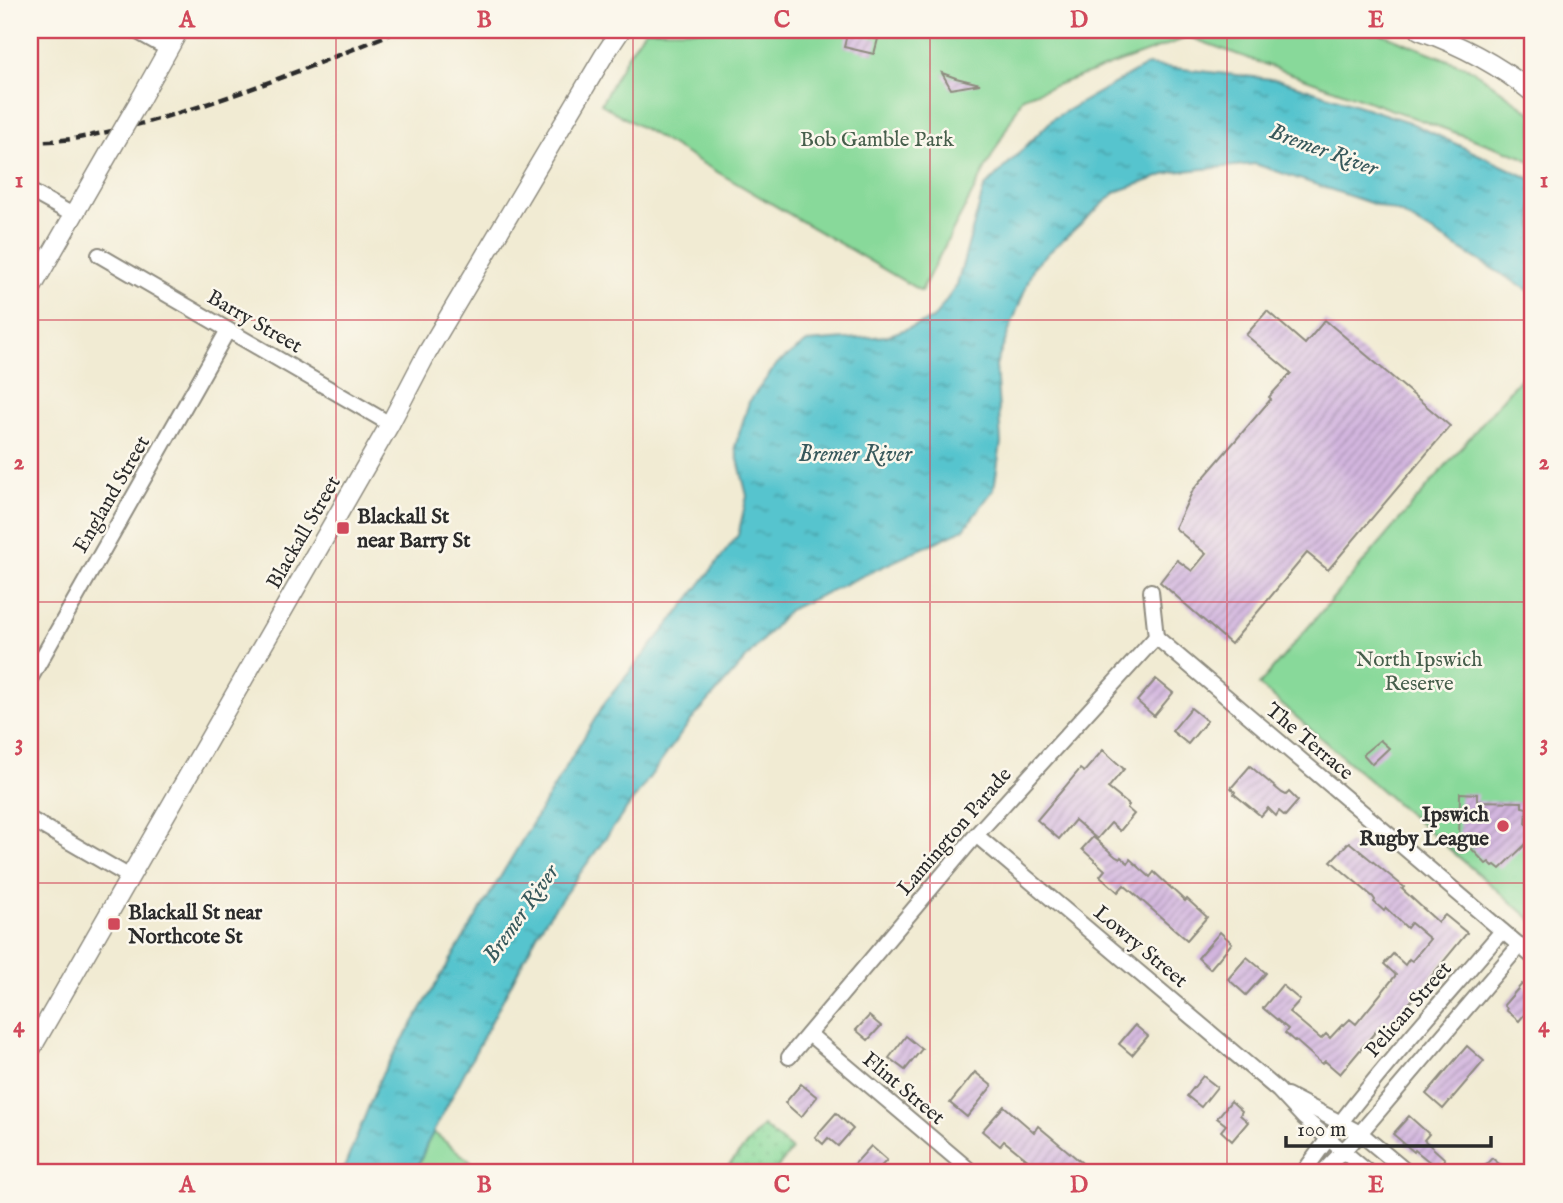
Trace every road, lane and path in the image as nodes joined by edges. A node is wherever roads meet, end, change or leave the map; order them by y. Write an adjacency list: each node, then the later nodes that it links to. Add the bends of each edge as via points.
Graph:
1 (134, 30): 5 (street)
2 (179, 30): 5 (street)
3 (1419, 30): 6 (street, via 1498,66)
4 (619, 33): 12 (street, Blackall Street, via 486,251)
5 (168, 49): 8 (street, bridge)
6 (1533, 93)
7 (30, 191): 8 (street)
8 (73, 215): 10 (street)
9 (99, 255): 11 (street, Barry Street)
10 (30, 291)
11 (228, 330): 12 (street, Barry Street); 15 (street, England Street)
12 (390, 424): 18 (street, Blackall Street)
13 (1151, 591): 14 (street)
14 (1156, 637): 17 (street, Lamington Parade); 19 (street, The Terrace)
15 (30, 678)
16 (30, 819): 18 (street)
17 (976, 835): 24 (street, Lamington Parade); 28 (street, Lowry Street)
18 (130, 877): 25 (street, Blackall Street)
19 (1502, 931): 20 (street, The Terrace); 22 (street, Pelican Street)
20 (1520, 945): 21 (street, The Terrace); 23 (street, Pelican Street)
21 (1533, 957)
22 (1477, 960): 23 (street, Pelican Street); 27 (street, Pelican Street)
23 (1495, 974): 29 (street, Pelican Street)
24 (809, 1034): 26 (street, Lamington Parade); 36 (street, Flint Street)
25 (30, 1051)
26 (789, 1057)
27 (1370, 1085): 29 (street, Pelican Street); 30 (street, Pelican Street)
28 (1278, 1090): 30 (street, Lowry Street); 32 (street, Lowry Street)
29 (1388, 1100): 31 (street, Pelican Street)
30 (1340, 1121): 31 (street, Lowry Street); 32 (street, Pelican Street)
31 (1360, 1133): 33 (street, Pelican Street); 40 (street, Lowry Street)
32 (1328, 1138): 33 (street, Lowry Street); 37 (street, Pelican Street)
33 (1343, 1151): 38 (street, Pelican Street); 39 (street, Lowry Street)
34 (30, 1165): 35 (street)
35 (43, 1173)
36 (972, 1173)
37 (1303, 1173)
38 (1322, 1173)
39 (1369, 1173)
40 (1408, 1173)

